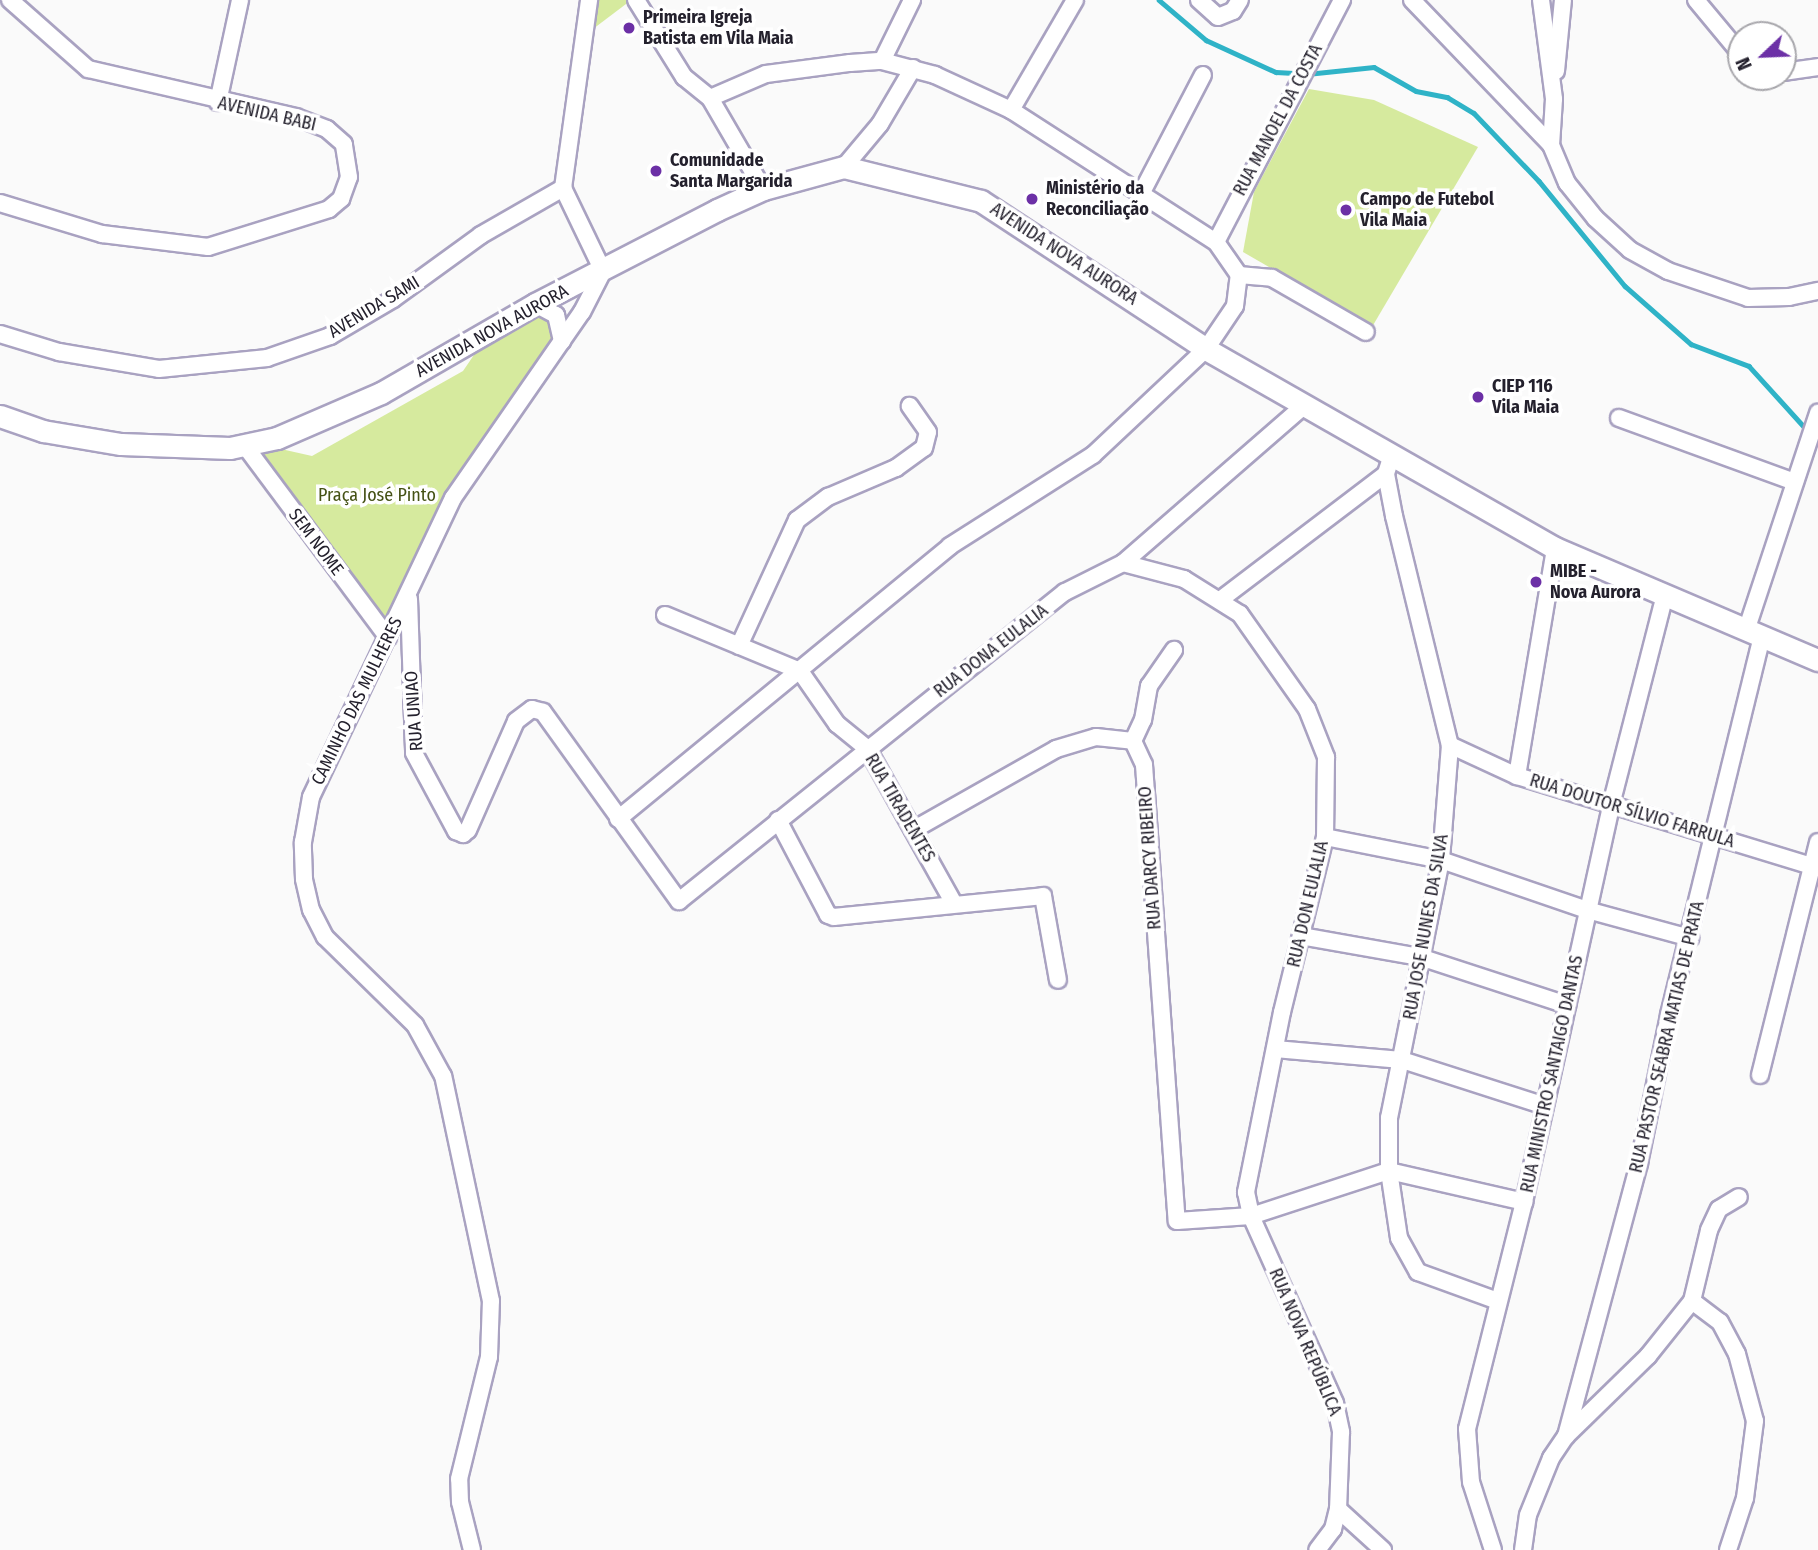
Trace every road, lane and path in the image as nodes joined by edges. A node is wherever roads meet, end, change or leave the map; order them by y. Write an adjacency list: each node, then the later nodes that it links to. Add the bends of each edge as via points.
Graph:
1 (10, 0): 22 (street, AVENIDA BABI, via 88,69)
2 (240, 0): 22 (street)
3 (589, 0): 26 (street)
4 (636, 0): 20 (street, via 684,77)
5 (1075, 0): 23 (street)
6 (1199, 0): 7 (street, via 1218,17 1233,11)
7 (1240, 0)
8 (1342, 0): 30 (street, RUA MANOEL DA COSTA)
9 (1412, 0): 24 (street)
10 (1541, 0): 21 (street)
11 (1563, 0): 21 (street)
12 (1696, 0): 14 (street)
13 (911, 1): 15 (street)
14 (1727, 37)
15 (882, 61): 17 (street); 20 (street, via 766,74)
16 (1818, 67): 18 (street)
17 (913, 68): 23 (street, via 958,83); 25 (street, via 880,124)
18 (1797, 70)
19 (1203, 75): 28 (street)
20 (710, 98): 27 (street)
21 (1553, 99): 24 (street)
22 (218, 102): 29 (street, AVENIDA BABI, via 296,117 327,129 344,144 349,160 341,199 316,215 208,247 102,234)
23 (1012, 110): 28 (street)
24 (1551, 145): 33 (street, via 1567,183 1595,218 1630,250 1748,298 1789,298)
25 (844, 166): 27 (street, AVENIDA NOVA AURORA); 38 (street, AVENIDA NOVA AURORA, via 981,201)
26 (563, 188): 31 (street); 36 (street, AVENIDA SAMI, via 481,235 393,299 330,336 267,358 159,369 60,352)
27 (763, 189): 31 (street, AVENIDA NOVA AURORA)
28 (1142, 194): 30 (street)
29 (0, 203)
30 (1216, 242): 32 (street)
31 (603, 271): 34 (street, AVENIDA NOVA AURORA); 37 (street, CAMINHO DAS MULHERES)
32 (1239, 275): 35 (street, via 1272,278); 38 (street, via 1235,306)
33 (1818, 291)
34 (535, 304): 37 (street, via 556,315); 44 (street, AVENIDA NOVA AURORA, via 352,408)
35 (1366, 332)
36 (0, 334)
37 (562, 341): 49 (street, CAMINHO DAS MULHERES, via 473,463 432,537)
38 (1206, 349): 39 (street, AVENIDA NOVA AURORA); 58 (street, via 1093,456 950,546)
39 (1305, 405): 45 (street, AVENIDA NOVA AURORA); 48 (street, RUA DONA EULALIA)
40 (909, 406): 55 (street, via 928,432 924,448 896,468 828,497 797,520)
41 (1817, 414): 46 (street, RUA PASTOR SEABRA MATIAS DE PRATA)
42 (0, 416): 44 (street, AVENIDA NOVA AURORA, via 43,431 121,444)
43 (1619, 418): 46 (street)
44 (245, 446): 54 (street, SEM NOME)
45 (1389, 465): 47 (street, AVENIDA NOVA AURORA); 51 (street); 60 (street, RUA JOSE NUNES DA SILVA)
46 (1795, 482): 53 (street, RUA PASTOR SEABRA MATIAS DE PRATA)
47 (1555, 548): 50 (street, AVENIDA NOVA AURORA); 62 (street)
48 (1124, 563): 51 (street, RUA DON EULALIA, via 1184,579); 61 (street, RUA DONA EULALIA, via 1065,592)
49 (408, 595): 54 (street, CAMINHO DAS MULHERES); 64 (street, RUA UNIAO, via 414,753 460,834 468,830 516,721 533,709 553,719)
50 (1664, 598): 53 (street, AVENIDA NOVA AURORA); 63 (street, RUA MINISTRO SANTAIGO DANTAS)
51 (1220, 600): 68 (street, RUA DON EULALIA, via 1240,614 1318,732 1325,757)
52 (665, 615): 55 (street)
53 (1754, 634): 57 (street, AVENIDA NOVA AURORA); 67 (street, RUA PASTOR SEABRA MATIAS DE PRATA)
54 (388, 638): 91 (street, CAMINHO DAS MULHERES, via 311,797 303,842 304,879 311,910 325,937 415,1025 443,1076 491,1300 489,1357 459,1479)
55 (739, 646): 58 (street)
56 (1174, 650): 59 (street, via 1149,686 1143,720)
57 (1818, 660)
58 (800, 671): 61 (street, RUA TIRADENTES, via 836,724); 64 (street)
59 (1133, 741): 66 (street, via 1096,737 1056,749); 86 (street, RUA DARCY RIBEIRO, via 1144,765 1176,1219)
60 (1450, 745): 62 (street, RUA DOUTOR SÍLVIO FARRULA); 70 (street, RUA JOSE NUNES DA SILVA)
61 (867, 748): 65 (street, RUA DONA EULALIA); 66 (street, RUA TIRADENTES)
62 (1517, 776): 63 (street, RUA DOUTOR SÍLVIO FARRULA)
63 (1611, 805): 67 (street, RUA DOUTOR SÍLVIO FARRULA); 73 (street, RUA MINISTRO SANTAIGO DANTAS)
64 (618, 819): 65 (street, RUA DONA EULALIA, via 679,901)
65 (778, 820): 72 (street, via 828,915)
66 (914, 830): 72 (street, RUA TIRADENTES)
67 (1712, 835): 71 (street, RUA DOUTOR SÍLVIO FARRULA); 75 (street, RUA PASTOR SEABRA MATIAS DE PRATA)
68 (1325, 837): 70 (street); 74 (street, RUA DON EULALIA)
69 (1818, 842): 71 (street)
70 (1441, 860): 73 (street); 76 (street, RUA JOSE NUNES DA SILVA)
71 (1815, 867): 81 (street)
72 (953, 902): 77 (street, via 1043,896)
73 (1587, 910): 75 (street); 78 (street, RUA MINISTRO SANTAIGO DANTAS)
74 (1301, 936): 76 (street); 79 (street, RUA DON EULALIA)
75 (1690, 938): 89 (street, RUA PASTOR SEABRA MATIAS DE PRATA, via 1639,1163)
76 (1419, 957): 78 (street); 80 (street, RUA JOSE NUNES DA SILVA)
77 (1058, 980)
78 (1567, 1005): 82 (street, RUA MINISTRO SANTAIGO DANTAS)
79 (1275, 1049): 80 (street); 86 (street, RUA DON EULALIA, via 1247,1192)
80 (1402, 1060): 82 (street); 83 (street, RUA JOSE NUNES DA SILVA, via 1389,1118)
81 (1760, 1075)
82 (1545, 1106): 85 (street, RUA MINISTRO SANTAIGO DANTAS)
83 (1389, 1171): 85 (street); 86 (street); 87 (street, RUA JOSE NUNES DA SILVA, via 1399,1238 1418,1272)
84 (1739, 1197): 88 (street, via 1719,1209 1709,1230)
85 (1524, 1202): 87 (street, RUA MINISTRO SANTAIGO DANTAS)
86 (1251, 1216): 90 (street, RUA NOVA REPÚBLICA, via 1335,1403 1341,1432)
87 (1498, 1301): 94 (street, RUA MINISTRO SANTAIGO DANTAS, via 1467,1429 1471,1482)
88 (1692, 1301): 89 (street, RUA PASTOR SEABRA MATIAS DE PRATA, via 1648,1356); 96 (street, via 1720,1322 1737,1354 1755,1421 1745,1498)
89 (1566, 1436): 95 (street, RUA PASTOR SEABRA MATIAS DE PRATA, via 1538,1483)
90 (1338, 1509): 92 (street, RUA NOVA REPÚBLICA, via 1333,1530); 93 (street)
91 (472, 1550)
92 (1317, 1550)
93 (1383, 1550)
94 (1493, 1550)
95 (1523, 1550)
96 (1728, 1550)

